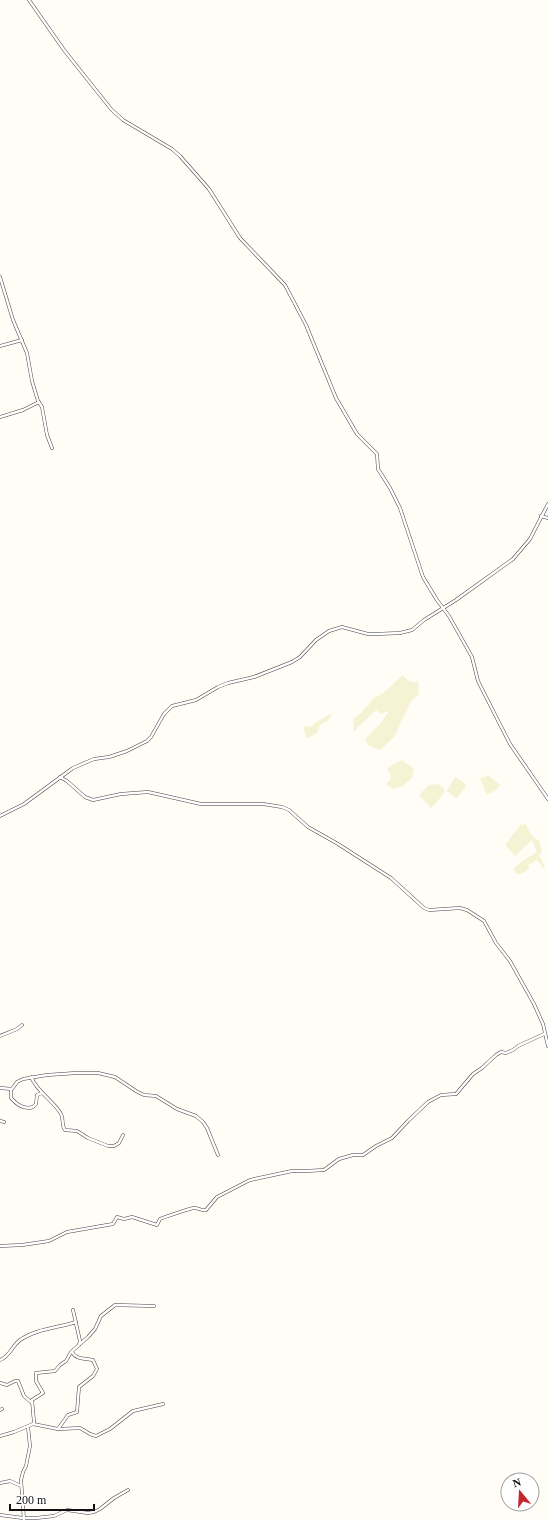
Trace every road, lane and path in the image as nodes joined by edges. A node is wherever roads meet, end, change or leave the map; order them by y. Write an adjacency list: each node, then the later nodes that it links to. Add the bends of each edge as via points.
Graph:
1 (29, 0): 11 (street, via 64,50 111,109 123,120 180,156 210,190 240,238 285,285 306,325 336,398 357,434 377,454 378,469 400,508 423,577)
2 (0, 277): 3 (street)
3 (22, 340): 4 (street); 5 (street)
4 (0, 346)
5 (39, 402): 6 (street); 7 (street)
6 (0, 417)
7 (52, 448)
8 (548, 504): 9 (street)
9 (541, 516): 10 (street); 11 (street, via 526,544 514,559)
10 (548, 518)
11 (443, 608): 12 (street, via 409,631 372,634 342,627 329,631 292,662 254,677 223,685 196,700 172,706 145,742 114,756 87,762); 13 (street, via 472,657 482,691 510,744)
12 (59, 777): 14 (street, via 24,804); 16 (street, via 93,800 148,792 200,804 263,804 286,809 308,826 391,878 424,908 462,909 484,921 528,993 540,1016)
13 (548, 799)
14 (0, 816)
15 (22, 1025): 17 (street)
16 (544, 1034): 18 (street); 27 (street, via 506,1053 496,1055 481,1070 473,1074 456,1094 436,1097 408,1120 392,1138 363,1155 339,1159 324,1170 292,1171 256,1178 216,1197 204,1211 193,1208 160,1219 157,1225 132,1217 116,1217 113,1224 67,1232 49,1241)
17 (0, 1036)
18 (548, 1046)
19 (31, 1077): 21 (street, via 20,1080); 22 (street); 26 (street, via 98,1073 115,1078 131,1089 156,1096 177,1109 196,1116 207,1128)
20 (0, 1088): 21 (street)
21 (11, 1089): 22 (street, via 11,1098 25,1108 33,1107 37,1095)
22 (42, 1093): 25 (street, via 62,1114 65,1130 77,1131 108,1146 119,1143)
23 (0, 1121): 24 (street)
24 (4, 1122)
25 (123, 1135)
26 (218, 1155)
27 (0, 1246)
28 (154, 1306): 31 (street, via 115,1305 101,1316 95,1329)
29 (73, 1310): 30 (street)
30 (76, 1322): 31 (street); 35 (street, via 33,1333 18,1341)
31 (80, 1344): 32 (street)
32 (72, 1351): 33 (street); 34 (street)
33 (74, 1355): 34 (street); 41 (street, via 92,1360 97,1369 93,1376 79,1387 77,1412 68,1414)
34 (69, 1356): 37 (street, via 55,1372 36,1373 36,1381 43,1393)
35 (0, 1360)
36 (0, 1382): 37 (street, via 7,1385 18,1381 24,1396)
37 (32, 1402): 39 (street)
38 (163, 1404): 41 (street, via 133,1410 110,1429 96,1436 80,1428)
39 (33, 1424): 40 (street); 41 (street)
40 (28, 1427): 42 (street); 44 (street, via 30,1446 21,1476)
41 (59, 1429)
42 (0, 1436)
43 (0, 1483): 44 (street, via 10,1481)
44 (21, 1486): 48 (street)
45 (128, 1490): 48 (street, via 94,1512 67,1510 50,1517)
46 (0, 1515): 47 (street)
47 (7, 1516): 48 (street); 49 (street)
48 (24, 1519)
49 (6, 1520)

